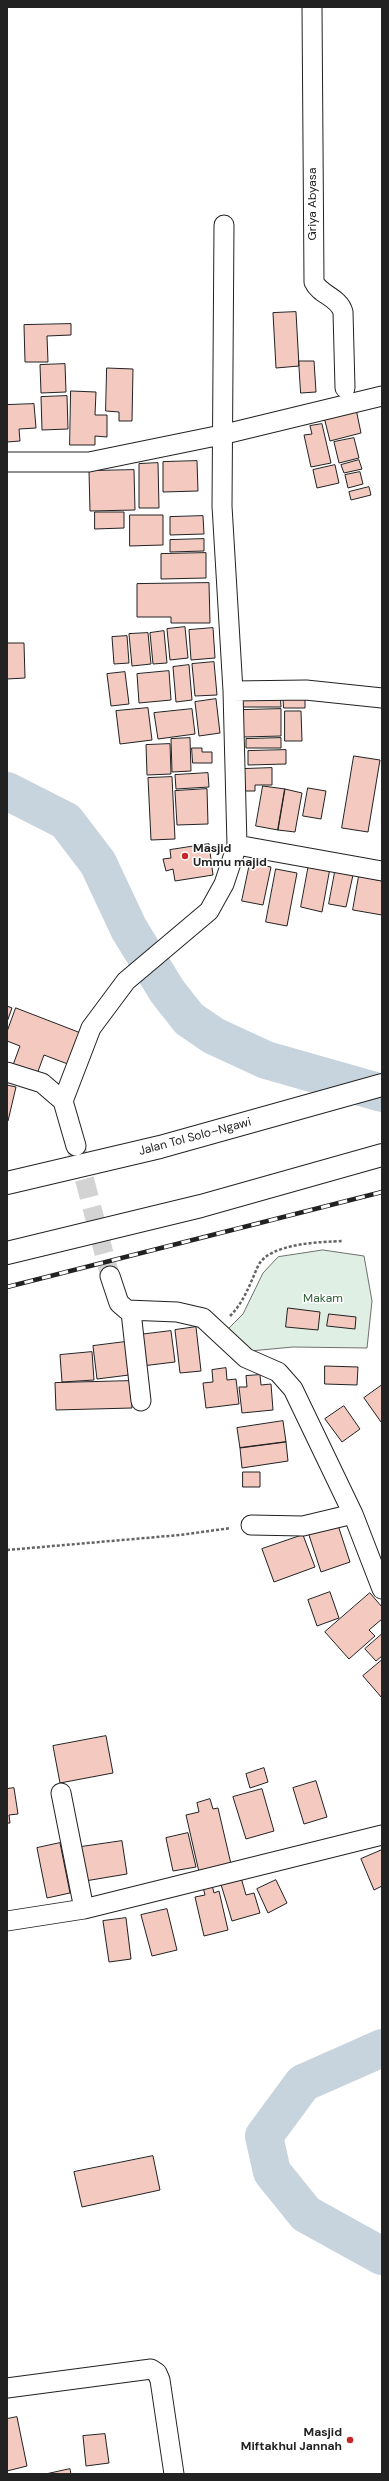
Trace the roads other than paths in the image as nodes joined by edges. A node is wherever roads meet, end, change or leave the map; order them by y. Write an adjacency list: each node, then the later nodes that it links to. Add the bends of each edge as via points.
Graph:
1 (312, 7): 3 (street, Griya Abyasa, via 314,282 339,304 343,312)
2 (224, 225): 5 (street)
3 (345, 388)
4 (382, 396): 5 (street)
5 (221, 435): 6 (street, via 89,462); 7 (street, via 222,506)
6 (7, 462)
7 (233, 691): 8 (street, via 306,690); 9 (street)
8 (382, 698)
9 (237, 845): 10 (street); 13 (street, via 224,884 209,911 126,981 91,1028)
10 (382, 871)
11 (7, 1072): 13 (street, via 42,1083)
12 (382, 1085): 16 (highway, Jalan Tol Solo–Ngawi, via 160,1147)
13 (64, 1101): 14 (street)
14 (76, 1146)
15 (382, 1155): 17 (highway, via 201,1206)
16 (7, 1183)
17 (7, 1253)
18 (110, 1276): 19 (street, via 119,1303)
19 (131, 1312): 20 (street); 21 (street, via 177,1312 203,1318 246,1358 278,1372 293,1389)
20 (141, 1401)
21 (353, 1514): 22 (street, via 303,1526); 23 (street)
22 (251, 1524)
23 (382, 1589)
24 (61, 1793): 26 (street)
25 (382, 1835): 26 (street)
26 (84, 1909): 27 (street)
27 (7, 1921)
28 (7, 2388): 29 (street, via 151,2369 157,2373 160,2380)
29 (174, 2474)

